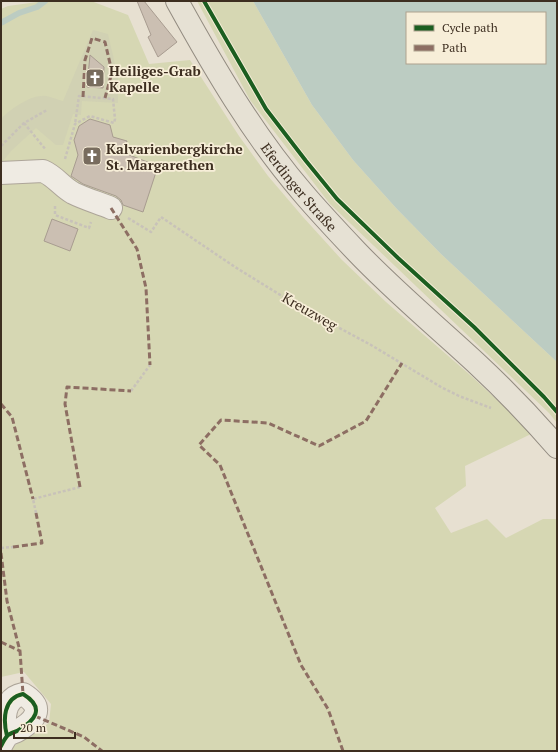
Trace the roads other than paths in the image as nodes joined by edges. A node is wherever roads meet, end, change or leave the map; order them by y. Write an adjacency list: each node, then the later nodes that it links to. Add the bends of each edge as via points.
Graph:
1 (177, 1): 4 (main road, Eferdinger Straße, via 236,102 302,193 357,252 504,390)
2 (1, 173): 3 (lane, via 43,171 74,194)
3 (111, 208)
4 (557, 447)

